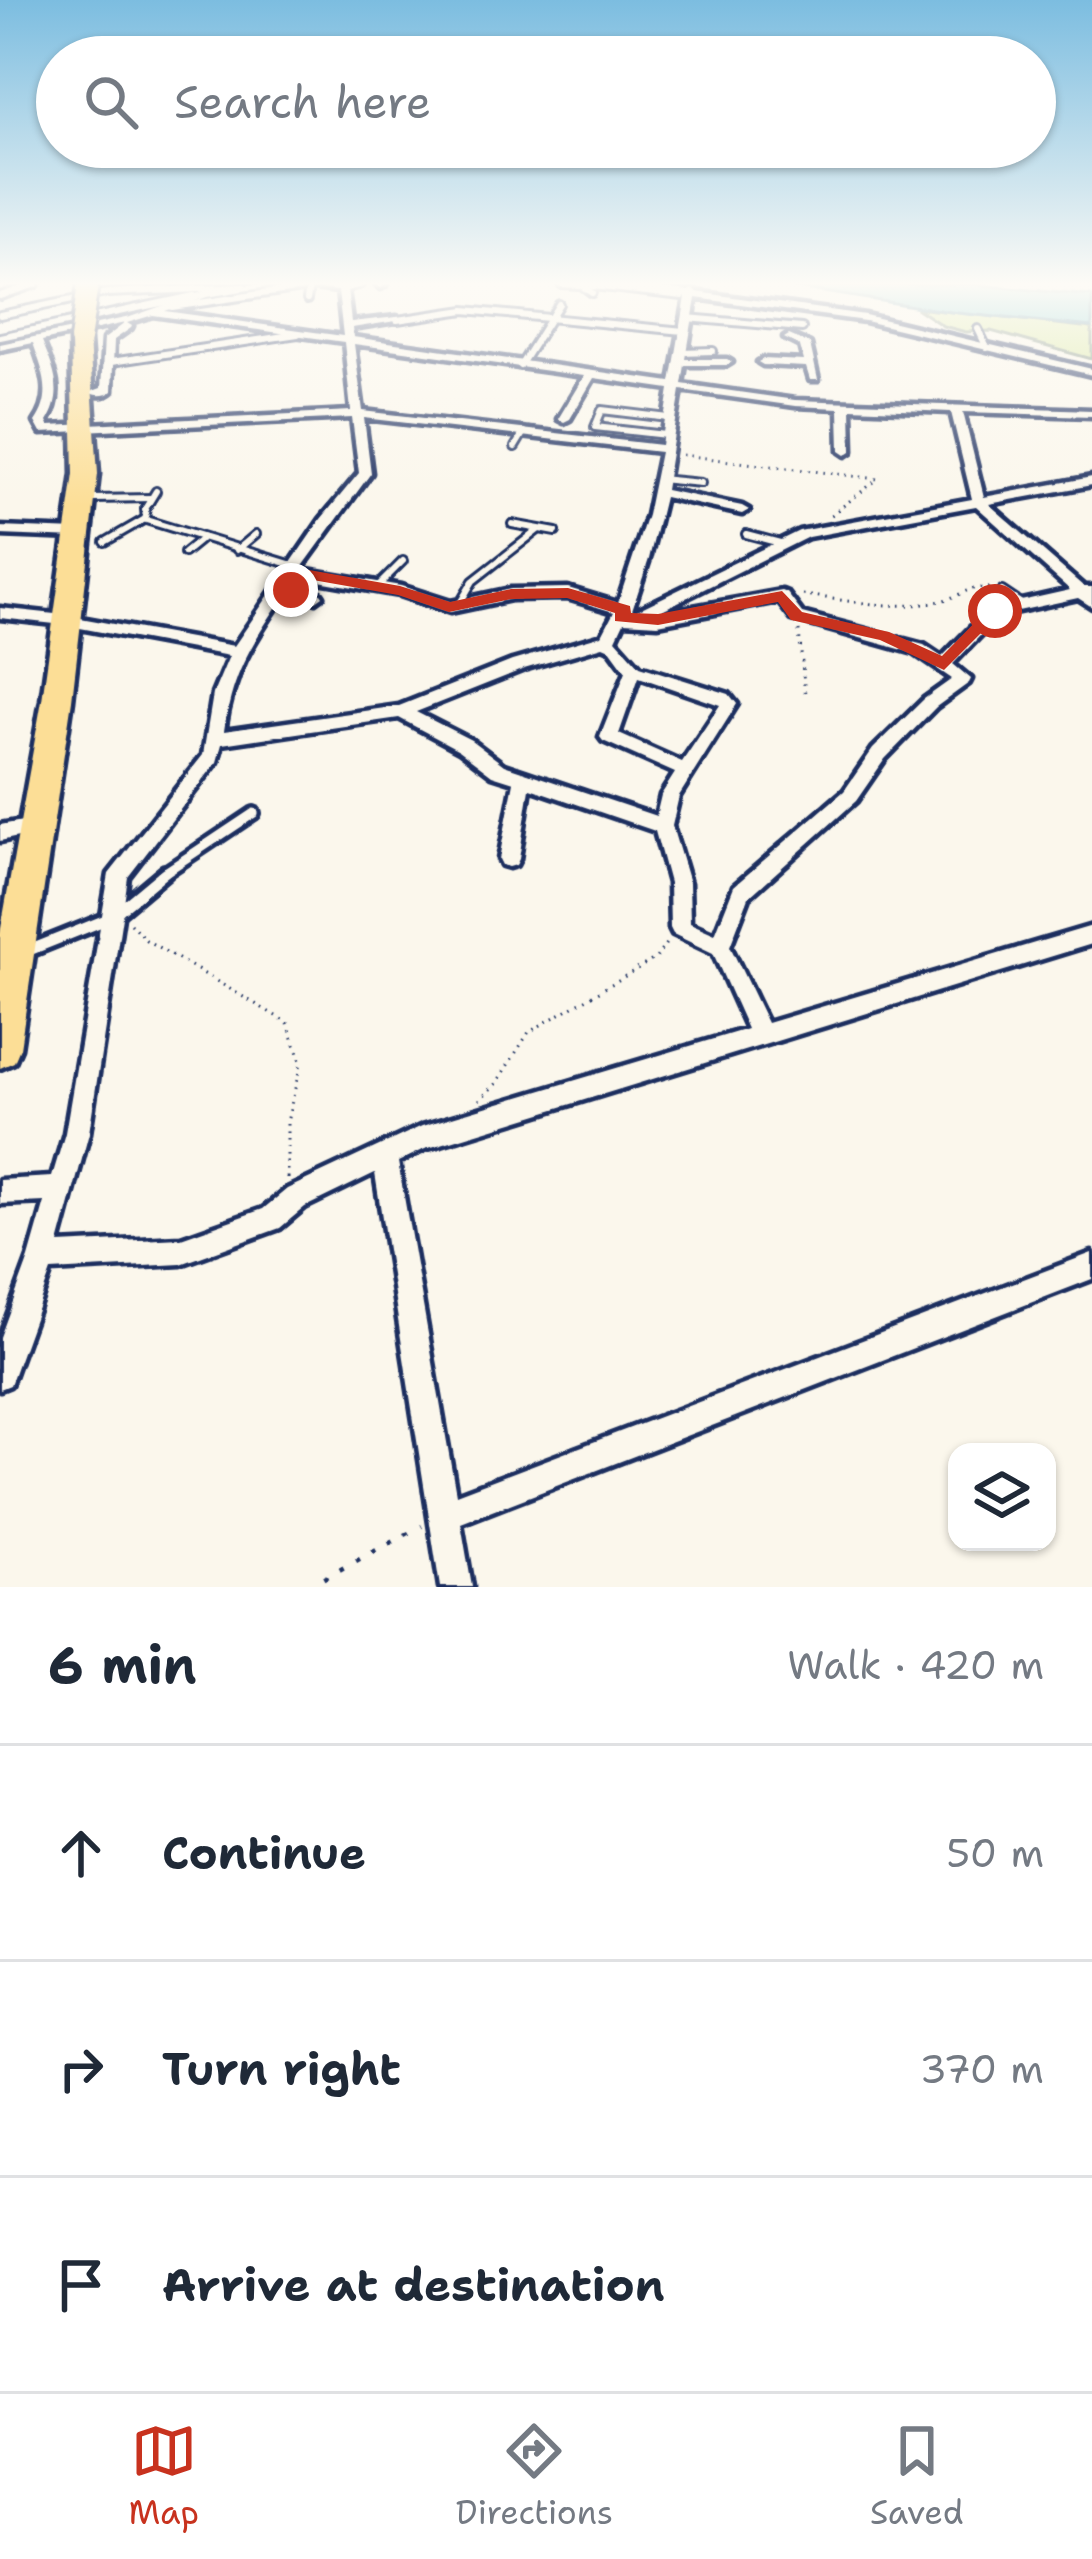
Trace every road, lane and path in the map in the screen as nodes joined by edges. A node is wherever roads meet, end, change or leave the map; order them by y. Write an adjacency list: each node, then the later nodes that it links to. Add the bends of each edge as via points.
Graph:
1 (44, 358): 30 (street, via 55,388 45,430)
2 (81, 358): 30 (highway, bridge)
3 (111, 358): 13 (street)
4 (137, 358): 13 (lane)
5 (352, 358): 27 (street)
6 (473, 358): 19 (street)
7 (488, 358): 16 (street)
8 (525, 358): 16 (lane)
9 (679, 358): 21 (street)
10 (689, 358): 14 (street)
11 (805, 358): 17 (street)
12 (1032, 358): 18 (street)
13 (111, 362): 22 (street, via 106,391)
14 (728, 362)
15 (763, 362): 17 (street)
16 (520, 366): 20 (street)
17 (812, 371): 23 (street)
18 (1092, 372)
19 (464, 373)
20 (590, 375): 21 (street); 29 (street)
21 (674, 387): 23 (street); 28 (street)
22 (96, 392)
23 (828, 405): 24 (street)
24 (845, 405): 25 (street); 34 (street)
25 (956, 409): 26 (street); 39 (street)
26 (1092, 413)
27 (359, 414): 30 (street); 31 (street); 61 (street, via 365,473)
28 (669, 418): 32 (street); 32 (lane, via 602,410 595,427)
29 (564, 419)
30 (87, 427): 53 (highway)
31 (524, 432): 32 (street); 33 (lane)
32 (664, 446): 37 (street); 52 (path, via 878,479)
33 (515, 447)
34 (846, 452)
35 (1092, 481): 39 (street)
36 (701, 483): 37 (lane)
37 (658, 485): 40 (street); 71 (street)
38 (94, 500): 42 (lane, via 153,494)
39 (980, 502): 52 (street); 65 (street)
40 (742, 509)
41 (167, 513): 45 (lane)
42 (145, 519): 45 (lane); 53 (lane)
43 (540, 519): 46 (lane)
44 (512, 524): 46 (lane)
45 (161, 527): 54 (lane)
46 (536, 530): 48 (lane); 68 (lane, via 472,581)
47 (0, 531): 53 (street)
48 (556, 532)
49 (746, 533): 56 (lane)
50 (256, 534): 58 (lane)
51 (222, 535): 55 (lane)
52 (804, 535): 56 (street)
53 (93, 538): 57 (lane); 73 (highway)
54 (200, 540): 55 (lane); 59 (lane)
55 (212, 543): 58 (lane)
56 (784, 544): 71 (street)
57 (115, 548)
58 (236, 550): 61 (lane)
59 (184, 553)
60 (403, 561): 63 (lane)
61 (294, 569): 62 (street); 63 (street)
62 (282, 586): 66 (street); 75 (street)
63 (378, 586): 68 (street)
64 (1003, 591): 67 (path, via 967,586 947,599 886,604); 69 (lane)
65 (1088, 595): 69 (street)
66 (316, 596)
67 (783, 598): 71 (street, via 658,619); 72 (street)
68 (460, 604): 71 (street, via 568,593)
69 (1023, 605): 76 (street, via 995,611)
70 (0, 613): 73 (street)
71 (626, 615): 74 (street)
72 (797, 616): 76 (street, via 884,636); 78 (path)
73 (64, 620): 75 (street); 85 (highway)
74 (604, 640): 77 (street); 79 (street)
75 (238, 652): 80 (street, via 221,694)
76 (944, 664): 91 (street, via 963,679 879,754 850,796 741,892)
77 (634, 670): 81 (street, via 609,736); 81 (street, via 729,704)
78 (805, 695)
79 (401, 712): 80 (street); 82 (street)
80 (217, 738): 88 (street, via 211,758 119,874)
81 (684, 770): 84 (street)
82 (523, 779): 84 (street); 87 (street)
83 (254, 813): 88 (lane)
84 (663, 826): 89 (street, via 679,883)
85 (34, 827): 86 (street); 92 (highway)
86 (0, 833)
87 (509, 859)
88 (116, 914): 92 (lane); 97 (street); 99 (path, via 288,1024 298,1040 304,1069 286,1122)
89 (680, 928): 91 (street); 95 (path, via 656,958 529,1033)
90 (1092, 935): 93 (street)
91 (720, 946): 93 (street)
92 (14, 955): 94 (highway)
93 (761, 1034): 96 (street)
94 (0, 1048)
95 (477, 1102)
96 (384, 1154): 99 (street); 103 (street)
97 (62, 1189): 98 (street); 100 (street)
98 (0, 1192)
99 (287, 1205): 100 (street, via 271,1220 181,1251)
100 (43, 1258): 102 (street)
101 (1092, 1266): 103 (street)
102 (0, 1375)
103 (444, 1514): 104 (path); 105 (street)
104 (308, 1587)
105 (456, 1587)

